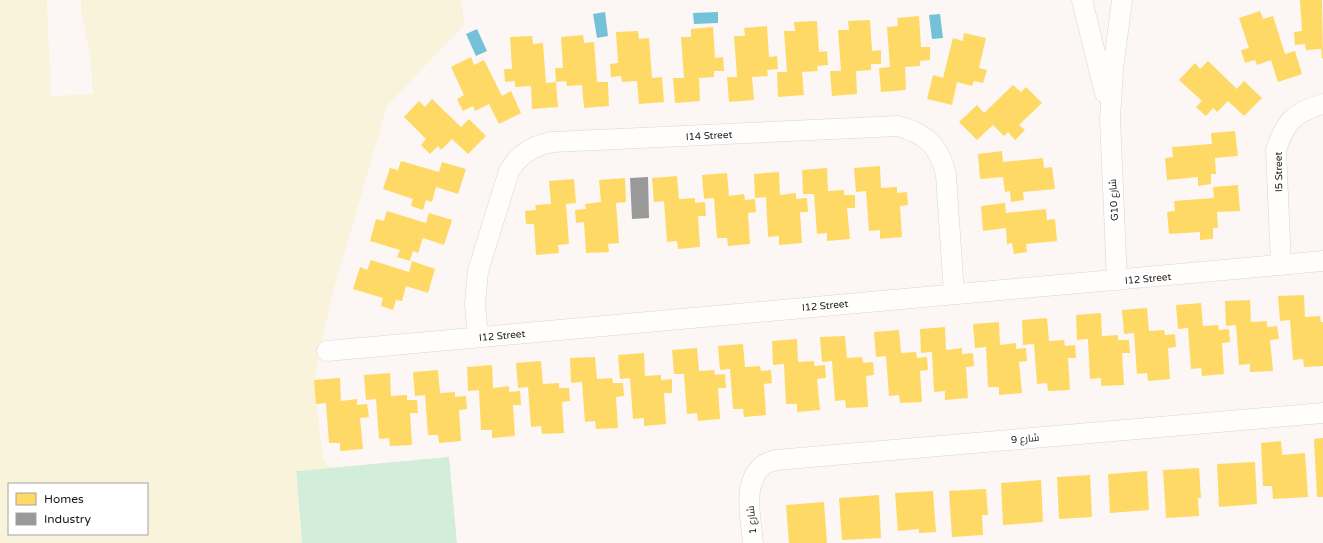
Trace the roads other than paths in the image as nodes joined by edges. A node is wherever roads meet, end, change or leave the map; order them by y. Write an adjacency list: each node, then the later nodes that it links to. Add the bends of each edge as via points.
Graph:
1 (1067, 0): 6 (street)
2 (1082, 0): 6 (street, G10 شارع)
3 (1122, 0): 5 (street, G10 شارع)
4 (1136, 0): 5 (street)
5 (1120, 21): 8 (street, G10 شارع)
6 (1089, 29): 8 (street, G10 شارع)
7 (1323, 104): 10 (street, I5 Street, via 1306,109 1292,119 1282,133 1276,150)
8 (1110, 119): 11 (street, G10 شارع)
9 (1323, 261): 10 (street, I12 Street)
10 (1281, 265): 11 (street, I12 Street)
11 (1117, 280): 12 (street, I12 Street)
12 (954, 294): 13 (street, I12 Street); 13 (street, I14 Street, via 944,164 931,142 910,129 898,126 553,142 527,150 509,171 478,271 475,304)
13 (478, 337): 14 (street, I12 Street)
14 (327, 350)
15 (1323, 413): 16 (street, شارع 9, via 776,460 765,464 756,473 750,485)
16 (749, 496): 17 (street, شارع 1)
17 (753, 543)

